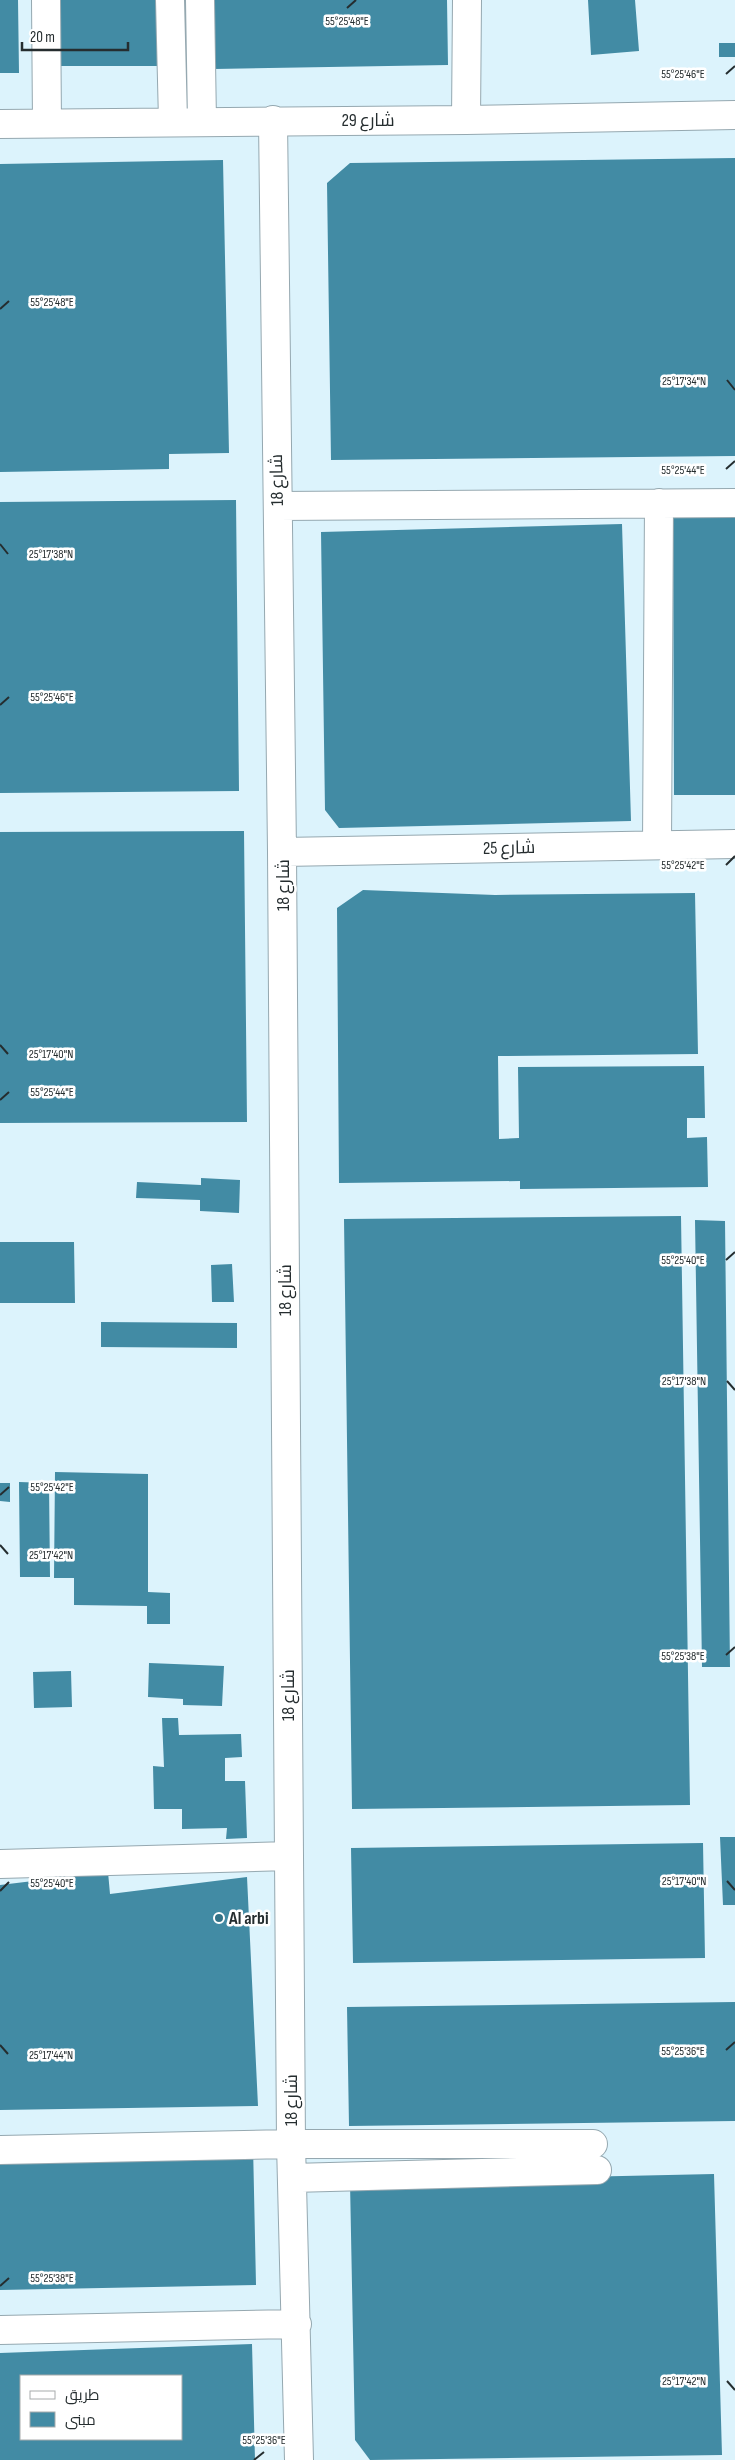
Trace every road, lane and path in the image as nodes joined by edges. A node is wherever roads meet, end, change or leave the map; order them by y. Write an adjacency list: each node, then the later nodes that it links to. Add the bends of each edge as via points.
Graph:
1 (46, 0): 10 (street)
2 (170, 0): 8 (street)
3 (200, 0): 9 (street)
4 (467, 0): 7 (street)
5 (735, 115): 7 (street, شارع 29)
6 (273, 120): 7 (street, شارع 29); 9 (street, شارع 29); 14 (street, شارع 18)
7 (466, 120)
8 (173, 121): 9 (street, شارع 29); 10 (street, شارع 29)
9 (202, 121)
10 (47, 123): 11 (street, شارع 29)
11 (0, 124)
12 (659, 503): 13 (street); 14 (street); 16 (street)
13 (735, 503)
14 (278, 506): 17 (street, شارع 18)
15 (735, 844): 16 (street, شارع 25)
16 (657, 845): 17 (street, شارع 25)
17 (282, 852): 18 (street, شارع 18)
18 (289, 1856): 19 (street); 20 (street, شارع 18)
19 (0, 1864)
20 (291, 2144): 21 (street); 22 (street, شارع 18); 22 (street, via 595,2157)
21 (0, 2150)
22 (292, 2178): 23 (street, شارع 18)
23 (297, 2324): 24 (street); 25 (street, شارع 18)
24 (0, 2330)
25 (299, 2460)

